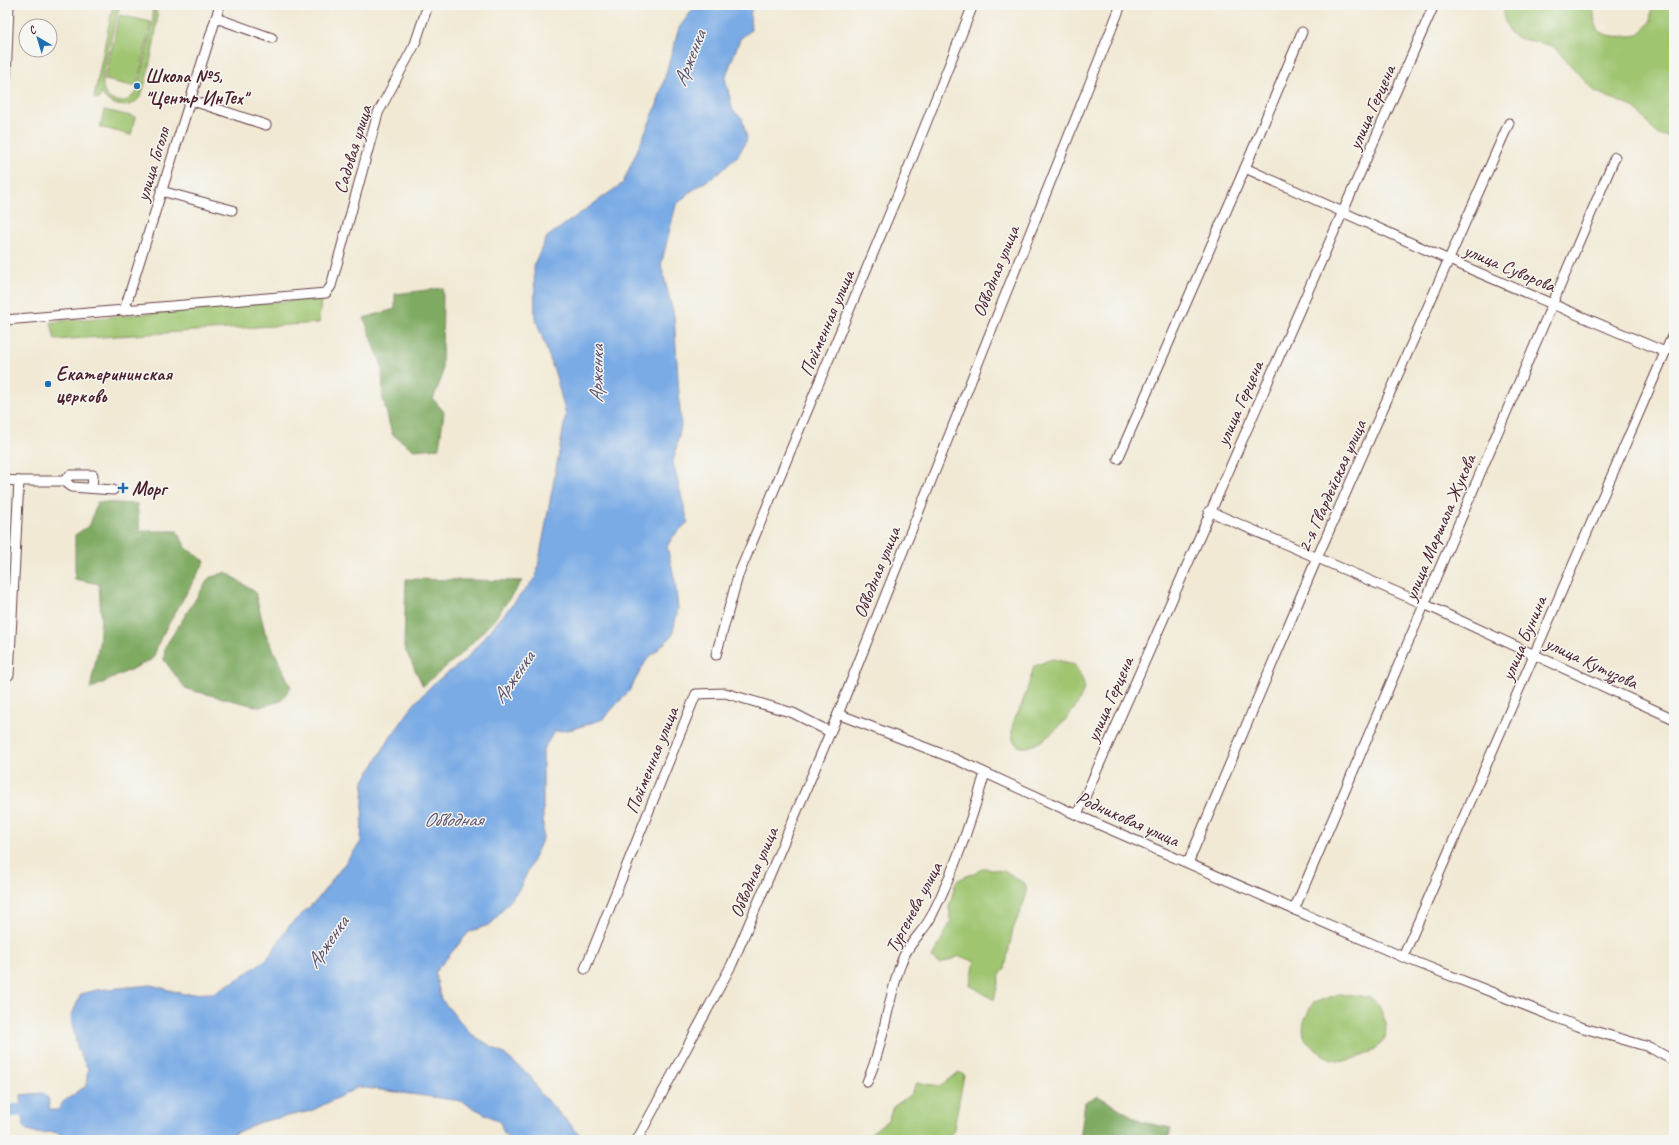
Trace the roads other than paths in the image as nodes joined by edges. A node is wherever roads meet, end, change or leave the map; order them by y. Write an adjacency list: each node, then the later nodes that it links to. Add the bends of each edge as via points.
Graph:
1 (8, 5): 10 (street)
2 (220, 5): 7 (street, улица Гоголя)
3 (428, 5): 21 (street, Садовая улица, via 415,44 378,113 331,286 326,293)
4 (973, 5): 35 (street, Пойменная улица, via 900,190 738,576)
5 (1121, 5): 37 (street, Обводная улица)
6 (1434, 5): 18 (street, улица Герцена)
7 (216, 18): 9 (street); 11 (street, улица Гоголя)
8 (1302, 32): 15 (street)
9 (272, 38)
10 (5, 78)
11 (190, 100): 13 (street); 16 (street, улица Гоголя)
12 (1509, 124): 19 (street, 2-я Гвардейская улица)
13 (266, 125)
14 (1615, 157): 20 (street, улица Маршала Жукова)
15 (1245, 168): 18 (street, улица Суворова); 25 (street)
16 (161, 192): 17 (street); 21 (street, улица Гоголя)
17 (232, 210)
18 (1343, 211): 19 (street, улица Суворова); 31 (street, улица Герцена)
19 (1449, 260): 20 (street, улица Суворова); 32 (street, 2-я Гвардейская улица)
20 (1553, 303): 24 (street, улица Суворова); 33 (street, улица Маршала Жукова)
21 (124, 310): 22 (street)
22 (5, 320)
23 (1674, 332): 24 (street, улица Бунина)
24 (1665, 352): 34 (street, улица Бунина)
25 (1118, 459)
26 (5, 480): 27 (street)
27 (19, 481): 28 (street); 36 (street, via 9,674)
28 (64, 482): 29 (street, via 72,487); 29 (street, via 70,474 93,475)
29 (92, 488): 30 (street)
30 (113, 490)
31 (1209, 512): 32 (street, улица Кутузова); 41 (street, улица Герцена)
32 (1317, 558): 33 (street, улица Кутузова); 42 (street, 2-я Гвардейская улица)
33 (1424, 604): 34 (street, улица Кутузова); 43 (street, улица Маршала Жукова)
34 (1534, 654): 38 (street, улица Кутузова); 44 (street, улица Бунина)
35 (716, 655)
36 (5, 674)
37 (838, 714): 39 (street, Обводная улица); 40 (street, Родниковая улица)
38 (1674, 719)
39 (830, 732): 45 (street, Пойменная улица, via 793,713 724,693 696,694); 48 (street, Обводная улица, via 732,964)
40 (985, 772): 41 (street, Родниковая улица); 47 (street, Тургенева улица, via 957,861 932,916 901,962 876,1064)
41 (1077, 815): 42 (street, Родниковая улица)
42 (1188, 863): 43 (street, Родниковая улица)
43 (1294, 910): 44 (street, Родниковая улица)
44 (1403, 957): 46 (street, Родниковая улица, via 1577,1026 1649,1047)
45 (586, 970)
46 (1674, 1061)
47 (867, 1082)
48 (637, 1140)

